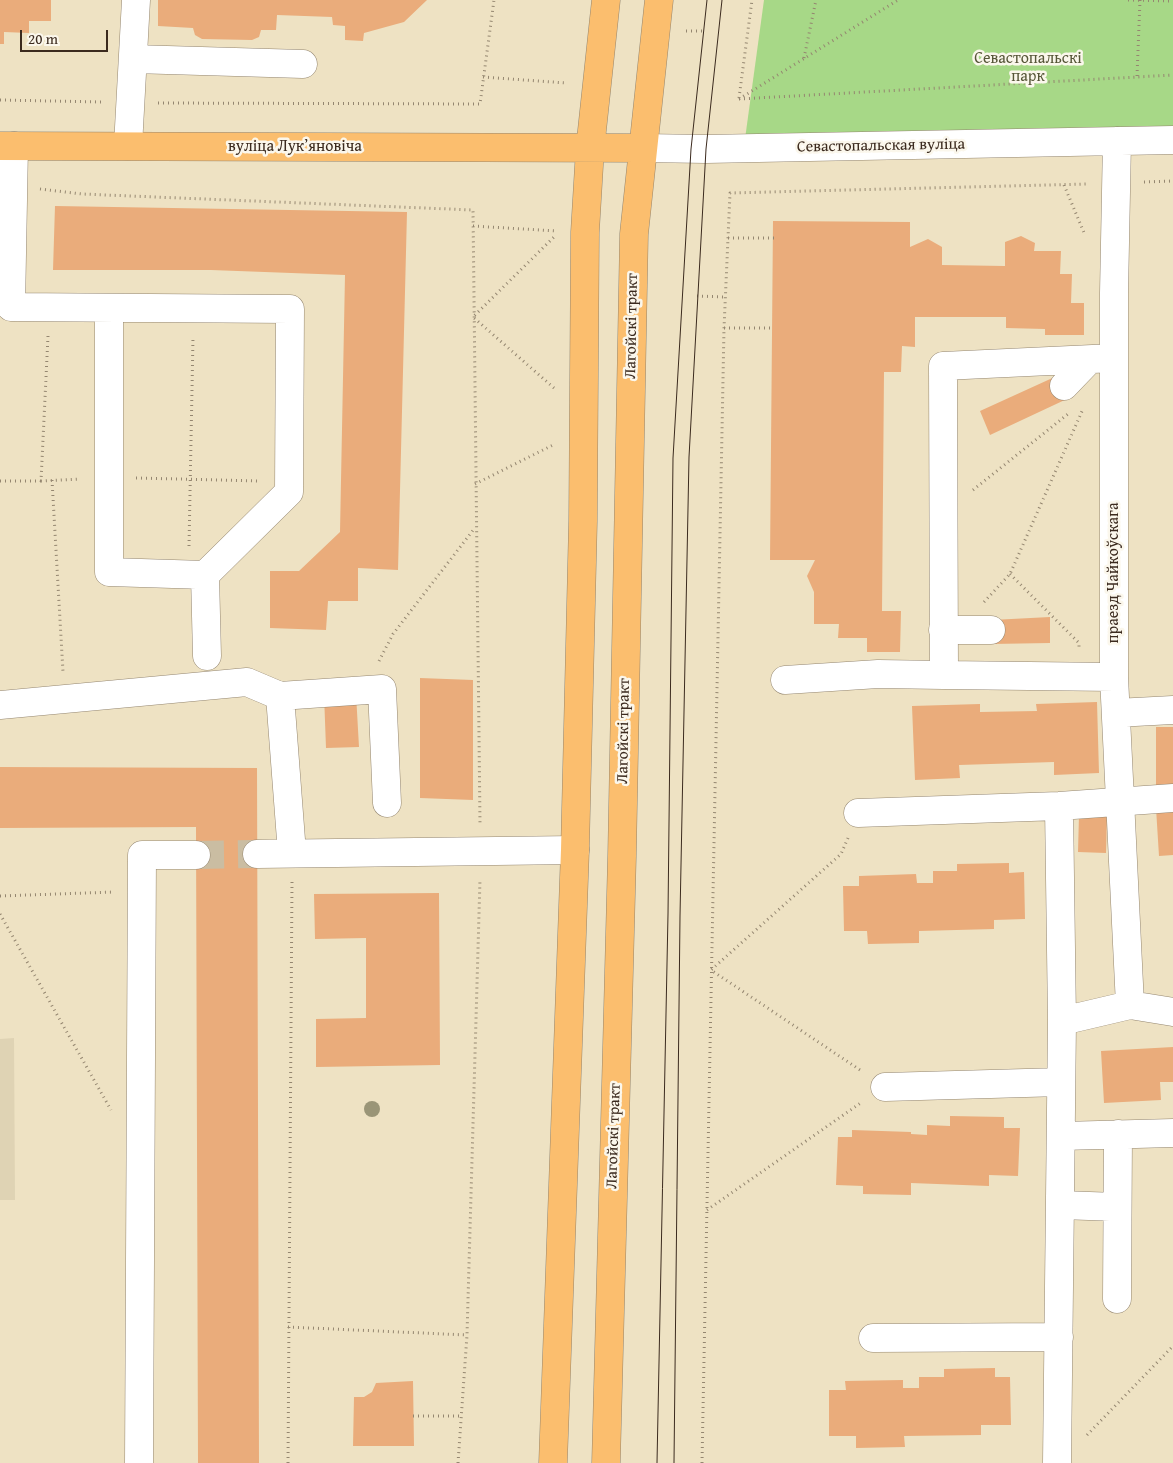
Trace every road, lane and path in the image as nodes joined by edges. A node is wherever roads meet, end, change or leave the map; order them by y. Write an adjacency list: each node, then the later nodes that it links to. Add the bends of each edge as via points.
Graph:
1 (136, 0): 14 (street)
2 (494, 0): 18 (path)
3 (606, 0): 28 (main road)
4 (659, 0): 27 (main road, Лагойскі тракт)
5 (752, 0): 20 (path)
6 (816, 0): 13 (path)
7 (898, 0): 13 (path)
8 (1128, 0): 9 (path)
9 (1140, 1): 10 (path); 17 (path)
10 (1173, 1)
11 (704, 31): 12 (path)
12 (686, 32)
13 (804, 58): 20 (path)
14 (133, 59): 15 (street); 22 (street)
15 (303, 64)
16 (1173, 75): 17 (path)
17 (1137, 76): 20 (path)
18 (483, 77): 19 (path); 22 (path, via 480,104)
19 (566, 83)
20 (739, 99)
21 (0, 100): 22 (path)
22 (130, 103): 26 (street)
23 (1173, 140): 24 (street, Севастопальская вуліца)
24 (1117, 141): 27 (street, Севастопальская вуліца); 30 (street, праезд Чайкоўскага)
25 (7, 146): 26 (main road, вуліца Лукʼяновіча); 40 (street, via 11,307)
26 (128, 146): 28 (main road, вуліца Лукʼяновіча)
27 (642, 148): 28 (main road, Севастопальская вуліца); 109 (main road, Лагойскі тракт, via 634,234 623,846)
28 (590, 149): 77 (main road, via 585,232 583,522)
29 (1173, 181): 30 (path)
30 (1117, 183): 35 (path, via 730,194); 44 (street, праезд Чайкоўскага)
31 (82, 194): 32 (path)
32 (472, 210)
33 (473, 226): 34 (path)
34 (560, 232): 37 (path); 46 (path, via 473,317)
35 (728, 238): 36 (path); 39 (path)
36 (774, 238)
37 (560, 241)
38 (697, 296): 39 (path)
39 (725, 297): 42 (path)
40 (109, 309): 41 (street); 57 (street, via 109,572)
41 (194, 309): 57 (path, via 189,479); 57 (street, via 290,309 289,492)
42 (724, 328): 43 (path); 84 (path)
43 (773, 328)
44 (1102, 359): 48 (street); 55 (street, via 943,366); 65 (street, праезд Чайкоўскага)
45 (555, 378): 46 (path)
46 (555, 388): 47 (path)
47 (555, 396)
48 (1068, 399): 55 (path)
49 (1084, 407): 58 (path)
50 (554, 437): 54 (path, via 553,446)
51 (0, 480): 53 (path)
52 (52, 480): 68 (path)
53 (42, 481)
54 (475, 484)
55 (943, 514): 59 (street)
56 (475, 528): 63 (path, via 393,634)
57 (198, 574): 62 (street)
58 (1010, 574): 59 (path); 61 (path)
59 (950, 630): 60 (street); 64 (street)
60 (992, 630)
61 (1079, 643)
62 (208, 656)
63 (377, 666)
64 (944, 674): 65 (street); 66 (street)
65 (1114, 677): 71 (street, праезд Чайкоўскага)
66 (785, 680)
67 (280, 696): 68 (street, via 247,682); 74 (street, via 382,690); 78 (street)
68 (65, 699): 69 (street)
69 (0, 705)
70 (1173, 710): 71 (street)
71 (1116, 713): 73 (street, праезд Чайкоўскага)
72 (1173, 798): 73 (street)
73 (1120, 802): 75 (street); 85 (street, праезд Чайкоўскага)
74 (387, 803)
75 (1059, 806): 76 (street); 87 (street)
76 (858, 813): 84 (path, via 842,854)
77 (575, 850): 78 (street); 108 (main road)
78 (292, 853): 79 (street); 98 (path)
79 (257, 854)
80 (196, 855): 81 (street, via 142,855)
81 (142, 891): 82 (path); 106 (street)
82 (0, 896)
83 (0, 914): 90 (path)
84 (712, 970): 89 (path); 96 (path)
85 (1130, 1005): 86 (street); 87 (street)
86 (1173, 1012)
87 (1062, 1021): 88 (street)
88 (1061, 1082): 89 (street); 93 (street)
89 (885, 1087): 96 (path)
90 (112, 1111)
91 (1118, 1134): 92 (street); 93 (street); 95 (street)
92 (1173, 1134)
93 (1062, 1136): 94 (street)
94 (1061, 1205): 95 (street); 100 (street)
95 (1118, 1207): 97 (street)
96 (707, 1210): 110 (path)
97 (1118, 1299)
98 (288, 1326): 99 (path); 107 (path)
99 (468, 1335)
100 (1059, 1337): 101 (street); 111 (street)
101 (873, 1338)
102 (1173, 1346): 105 (path)
103 (413, 1416): 104 (path)
104 (460, 1416)
105 (1080, 1442)
106 (139, 1463)
107 (288, 1463)
108 (553, 1463)
109 (606, 1463)
110 (702, 1463)
111 (1057, 1463)

